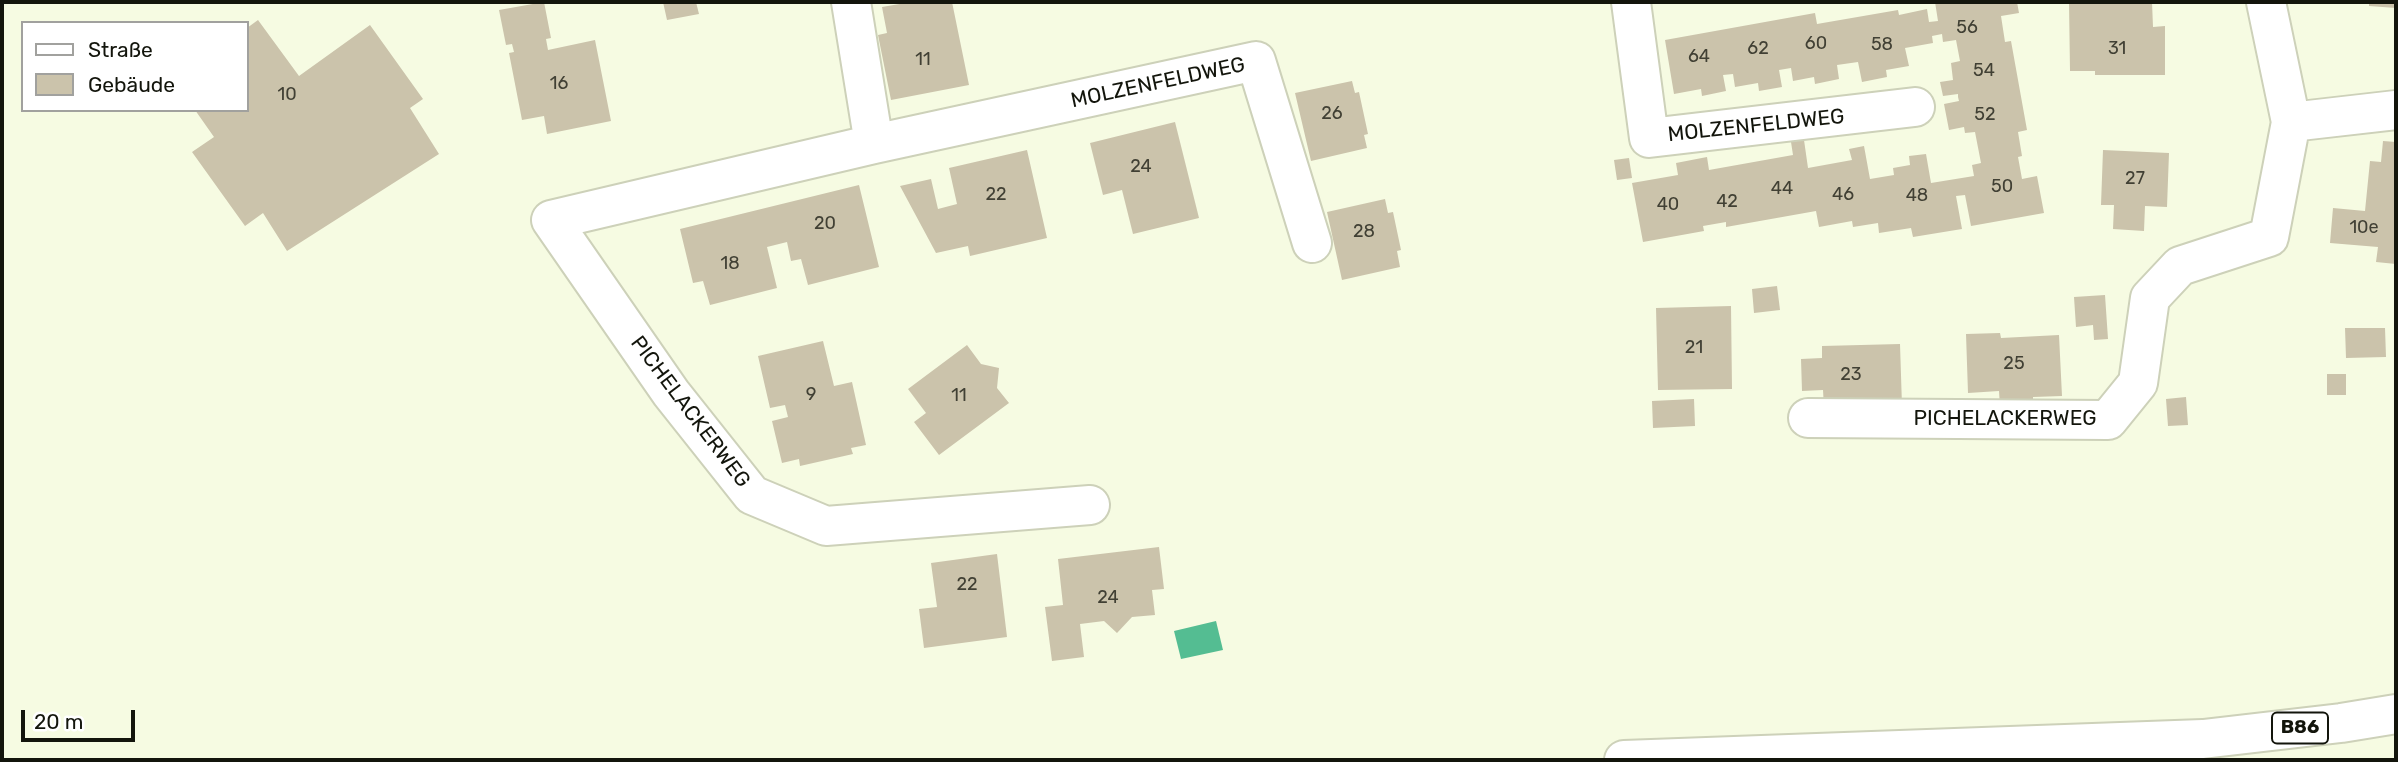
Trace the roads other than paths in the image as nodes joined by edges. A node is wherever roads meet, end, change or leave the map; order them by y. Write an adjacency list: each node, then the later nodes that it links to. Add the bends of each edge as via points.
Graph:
1 (851, 2): 7 (street)
2 (1631, 2): 4 (street, MOLZENFELDWEG, via 1649,138)
3 (2266, 2): 6 (street)
4 (1915, 107)
5 (2396, 110): 6 (street)
6 (2291, 122): 10 (street, PICHELACKERWEG, via 2269,237 2180,266 2150,298 2138,383 2108,420)
7 (874, 144): 8 (street, MOLZENFELDWEG); 9 (street, MOLZENFELDWEG, via 1256,61)
8 (551, 220): 11 (street, PICHELACKERWEG, via 671,393 752,495 826,526)
9 (1312, 243)
10 (1808, 418)
11 (1090, 505)
12 (2396, 714): 13 (street, B86, via 2203,739)
13 (1624, 760)

